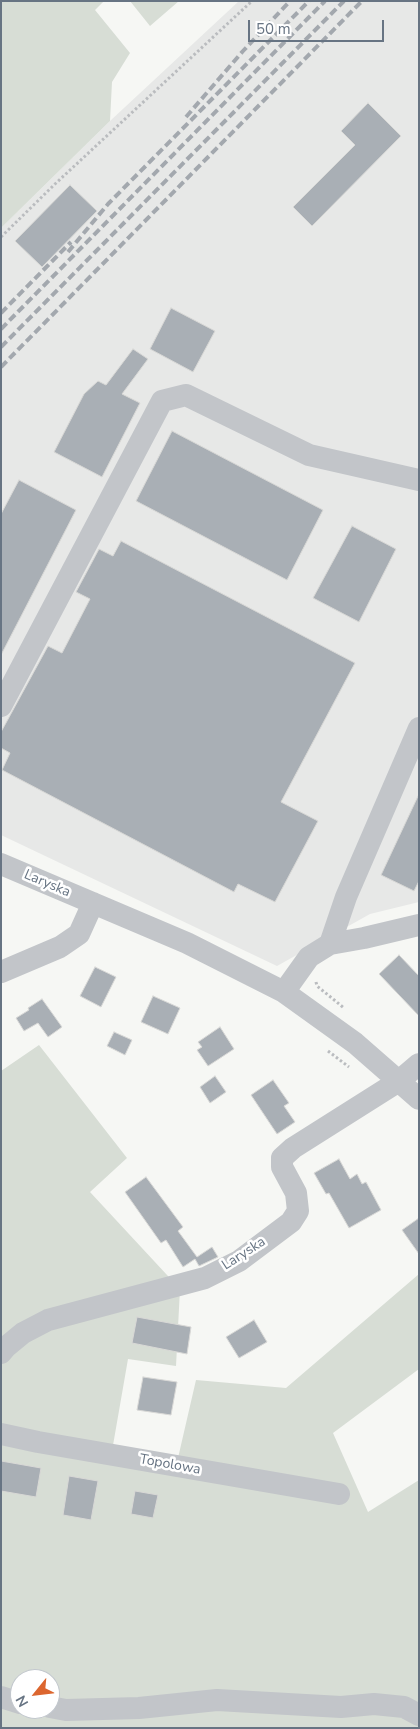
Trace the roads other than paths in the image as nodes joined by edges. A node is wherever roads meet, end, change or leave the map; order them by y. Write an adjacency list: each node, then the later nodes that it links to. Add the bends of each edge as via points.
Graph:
1 (419, 480): 2 (street, via 309,455 186,395 162,402)
2 (1, 706)
3 (419, 728): 7 (street, via 346,897)
4 (1, 864): 5 (street, Laryska)
5 (93, 903): 8 (street, via 79,934 60,947); 9 (street, Laryska, via 187,943)
6 (419, 925): 7 (street)
7 (330, 944): 9 (street, via 310,957)
8 (1, 972)
9 (284, 992): 11 (street, Laryska, via 355,1043)
10 (419, 1064): 11 (street)
11 (400, 1081): 12 (street, Laryska); 13 (street, Laryska, via 282,1158 282,1167 296,1193 298,1211 291,1222 239,1261 205,1278 48,1320 23,1333)
12 (419, 1099)
13 (1, 1353)
14 (1, 1434): 15 (street, Topolowa)
15 (339, 1494)
16 (60, 1709): 17 (street, via 139,1708 217,1700 341,1707 374,1704)
17 (411, 1711)

